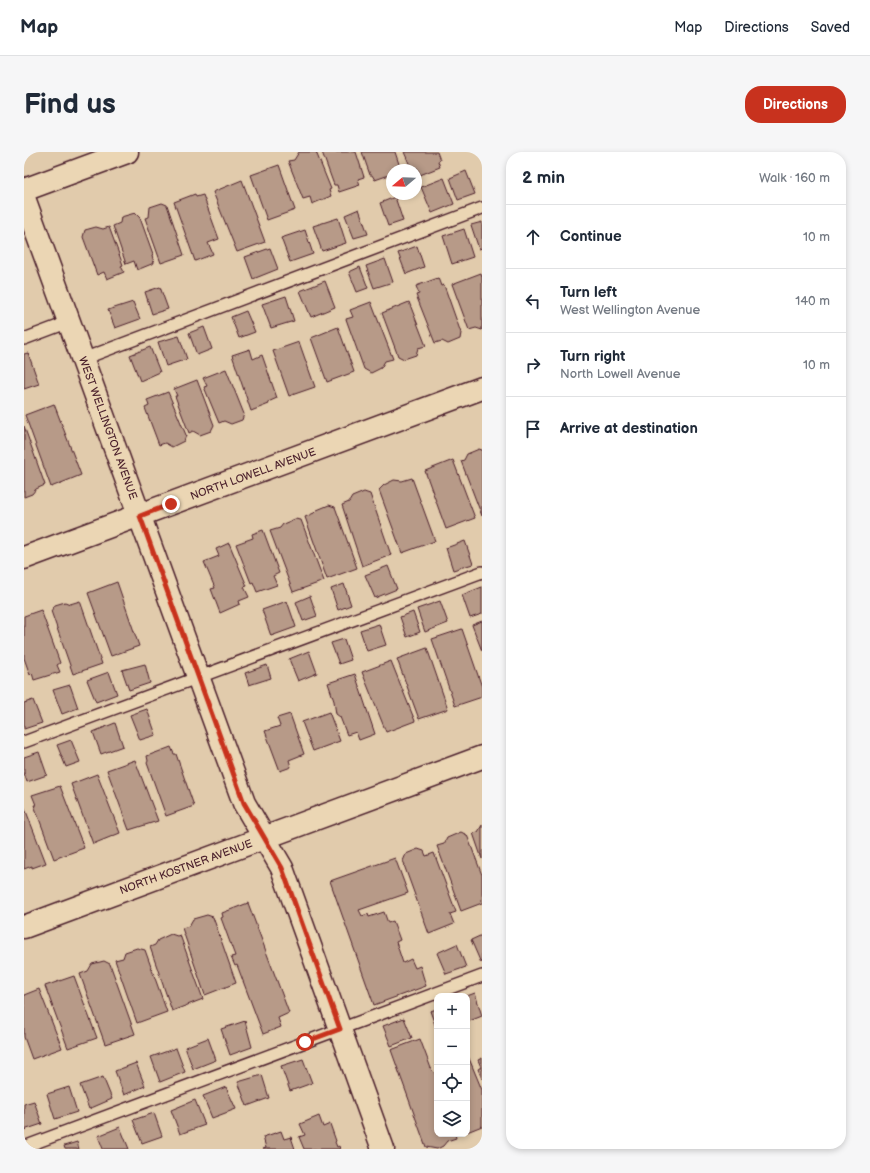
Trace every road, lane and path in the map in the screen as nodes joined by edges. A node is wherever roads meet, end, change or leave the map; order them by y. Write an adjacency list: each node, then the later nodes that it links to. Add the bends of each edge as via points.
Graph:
1 (127, 152): 2 (street)
2 (24, 190)
3 (24, 198): 5 (street, WEST WELLINGTON AVENUE)
4 (482, 208): 7 (lane)
5 (69, 322): 6 (lane); 7 (street, WEST WELLINGTON AVENUE)
6 (24, 339)
7 (83, 359): 9 (street, WEST WELLINGTON AVENUE)
8 (482, 388): 9 (street, NORTH LOWELL AVENUE)
9 (140, 516): 10 (street, NORTH LOWELL AVENUE); 12 (street, WEST WELLINGTON AVENUE)
10 (24, 558)
11 (482, 572): 12 (lane)
12 (198, 678): 13 (lane); 15 (street, WEST WELLINGTON AVENUE, via 244,803)
13 (24, 742)
14 (482, 757): 15 (street, NORTH KOSTNER AVENUE)
15 (264, 838): 16 (street, NORTH KOSTNER AVENUE); 18 (street, WEST WELLINGTON AVENUE, via 282,868)
16 (24, 927)
17 (482, 976): 18 (lane)
18 (340, 1029): 19 (lane); 20 (street, WEST WELLINGTON AVENUE)
19 (24, 1147)
20 (383, 1149)

